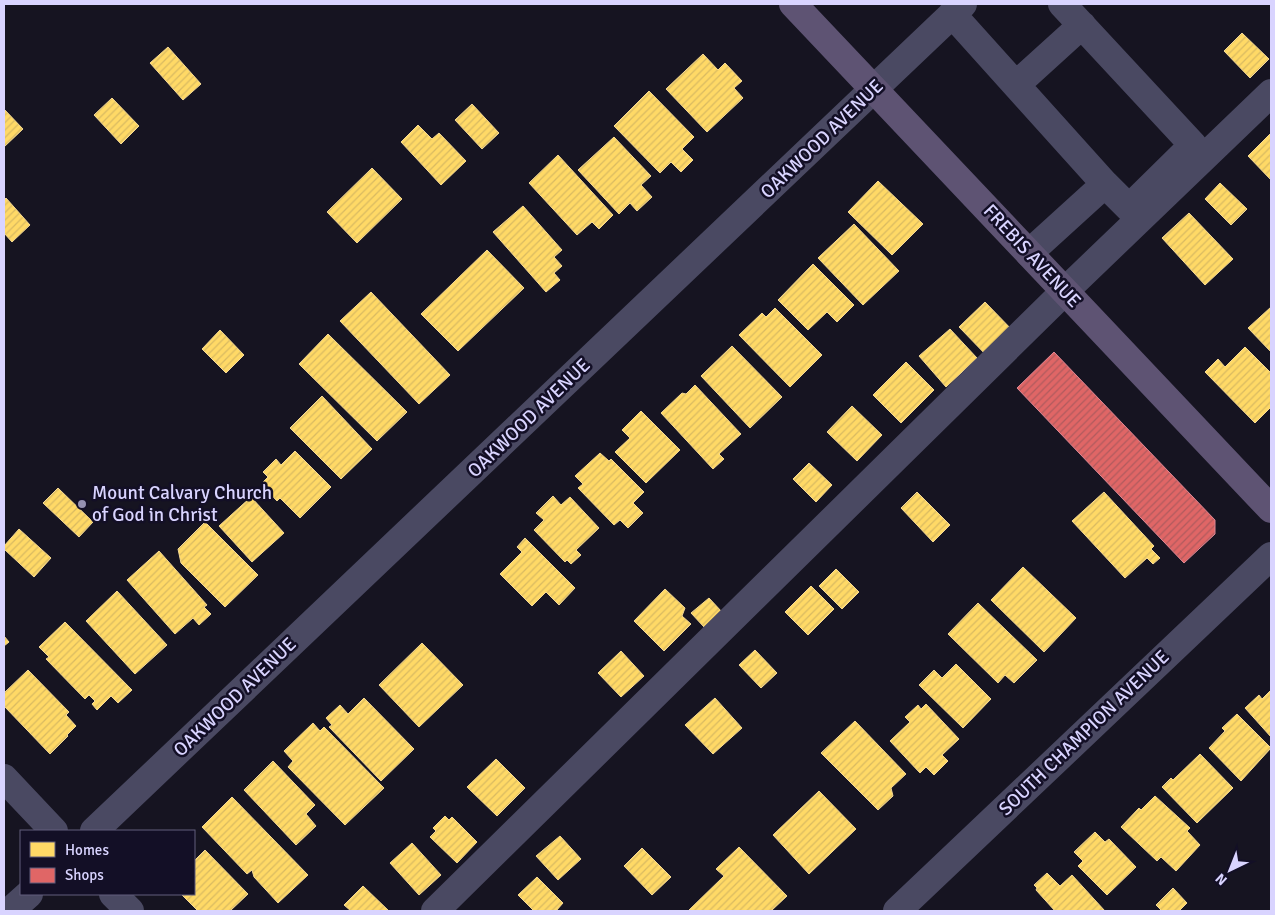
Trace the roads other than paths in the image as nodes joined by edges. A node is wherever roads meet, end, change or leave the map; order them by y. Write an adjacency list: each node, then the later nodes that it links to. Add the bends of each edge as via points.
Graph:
1 (793, 4): 6 (main road, FREBIS AVENUE)
2 (1062, 4): 4 (street)
3 (957, 9): 5 (street); 6 (street, OAKWOOD AVENUE)
4 (1082, 25): 5 (street); 8 (street, via 1193,145 1129,208)
5 (1016, 85): 8 (street)
6 (874, 90): 9 (main road, FREBIS AVENUE); 15 (street, OAKWOOD AVENUE)
7 (1271, 93): 10 (street)
8 (1106, 184): 9 (street)
9 (1029, 253): 10 (main road, FREBIS AVENUE)
10 (1065, 291): 11 (main road, FREBIS AVENUE); 20 (street)
11 (1271, 509)
12 (1271, 556): 21 (street, SOUTH CHAMPION AVENUE)
13 (4, 778): 14 (street)
14 (53, 830)
15 (95, 830)
16 (27, 895): 18 (street)
17 (114, 895): 19 (street)
18 (10, 911)
19 (130, 911)
20 (435, 911)
21 (897, 911)

